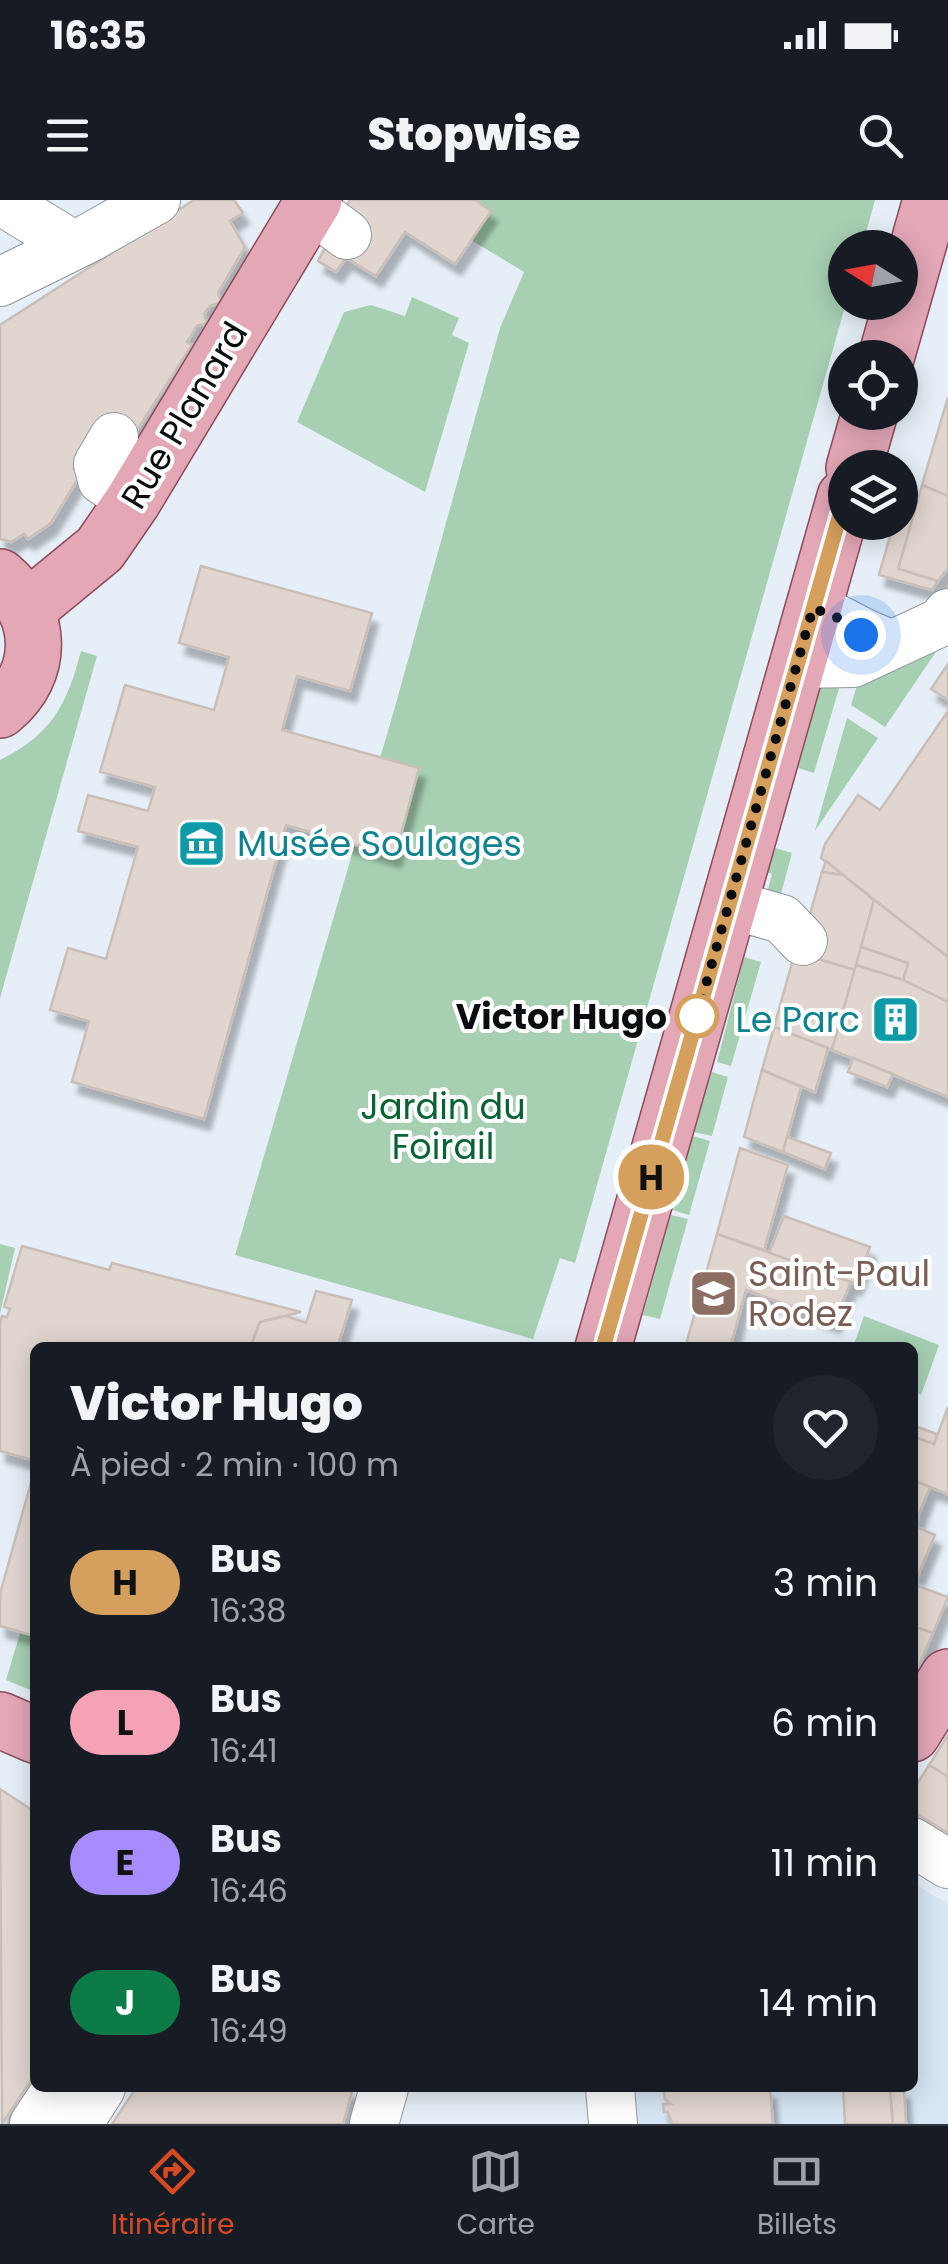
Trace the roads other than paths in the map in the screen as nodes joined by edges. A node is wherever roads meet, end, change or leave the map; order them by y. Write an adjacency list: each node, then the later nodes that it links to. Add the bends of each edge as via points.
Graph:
1 (0, 200): 6 (street)
2 (57, 200): 6 (street, via 81,220)
3 (156, 200): 6 (street)
4 (932, 200): 8 (main road)
5 (324, 214): 10 (main road, Rue Planard, via 116,472 100,549)
6 (81, 241): 7 (street)
7 (0, 282)
8 (891, 340)
9 (833, 540): 11 (main road)
10 (14, 593): 15 (main road, via 33,628 31,667)
11 (813, 608): 13 (street); 14 (main road)
12 (948, 613): 13 (street)
13 (890, 643): 14 (street, via 853,662)
14 (798, 664): 16 (main road)
15 (0, 710)
16 (730, 904): 17 (street, via 782,919); 18 (main road)
17 (803, 941)
18 (604, 1342)
19 (948, 1676): 21 (main road)
20 (0, 1720): 22 (main road)
21 (918, 1724)
22 (30, 1733)
23 (918, 1846): 24 (street)
24 (948, 1864)
25 (55, 2092): 29 (street)
26 (98, 2092): 30 (street)
27 (383, 2092): 31 (street)
28 (610, 2092): 32 (street)
29 (34, 2124)
30 (78, 2124)
31 (374, 2124)
32 (613, 2124)

